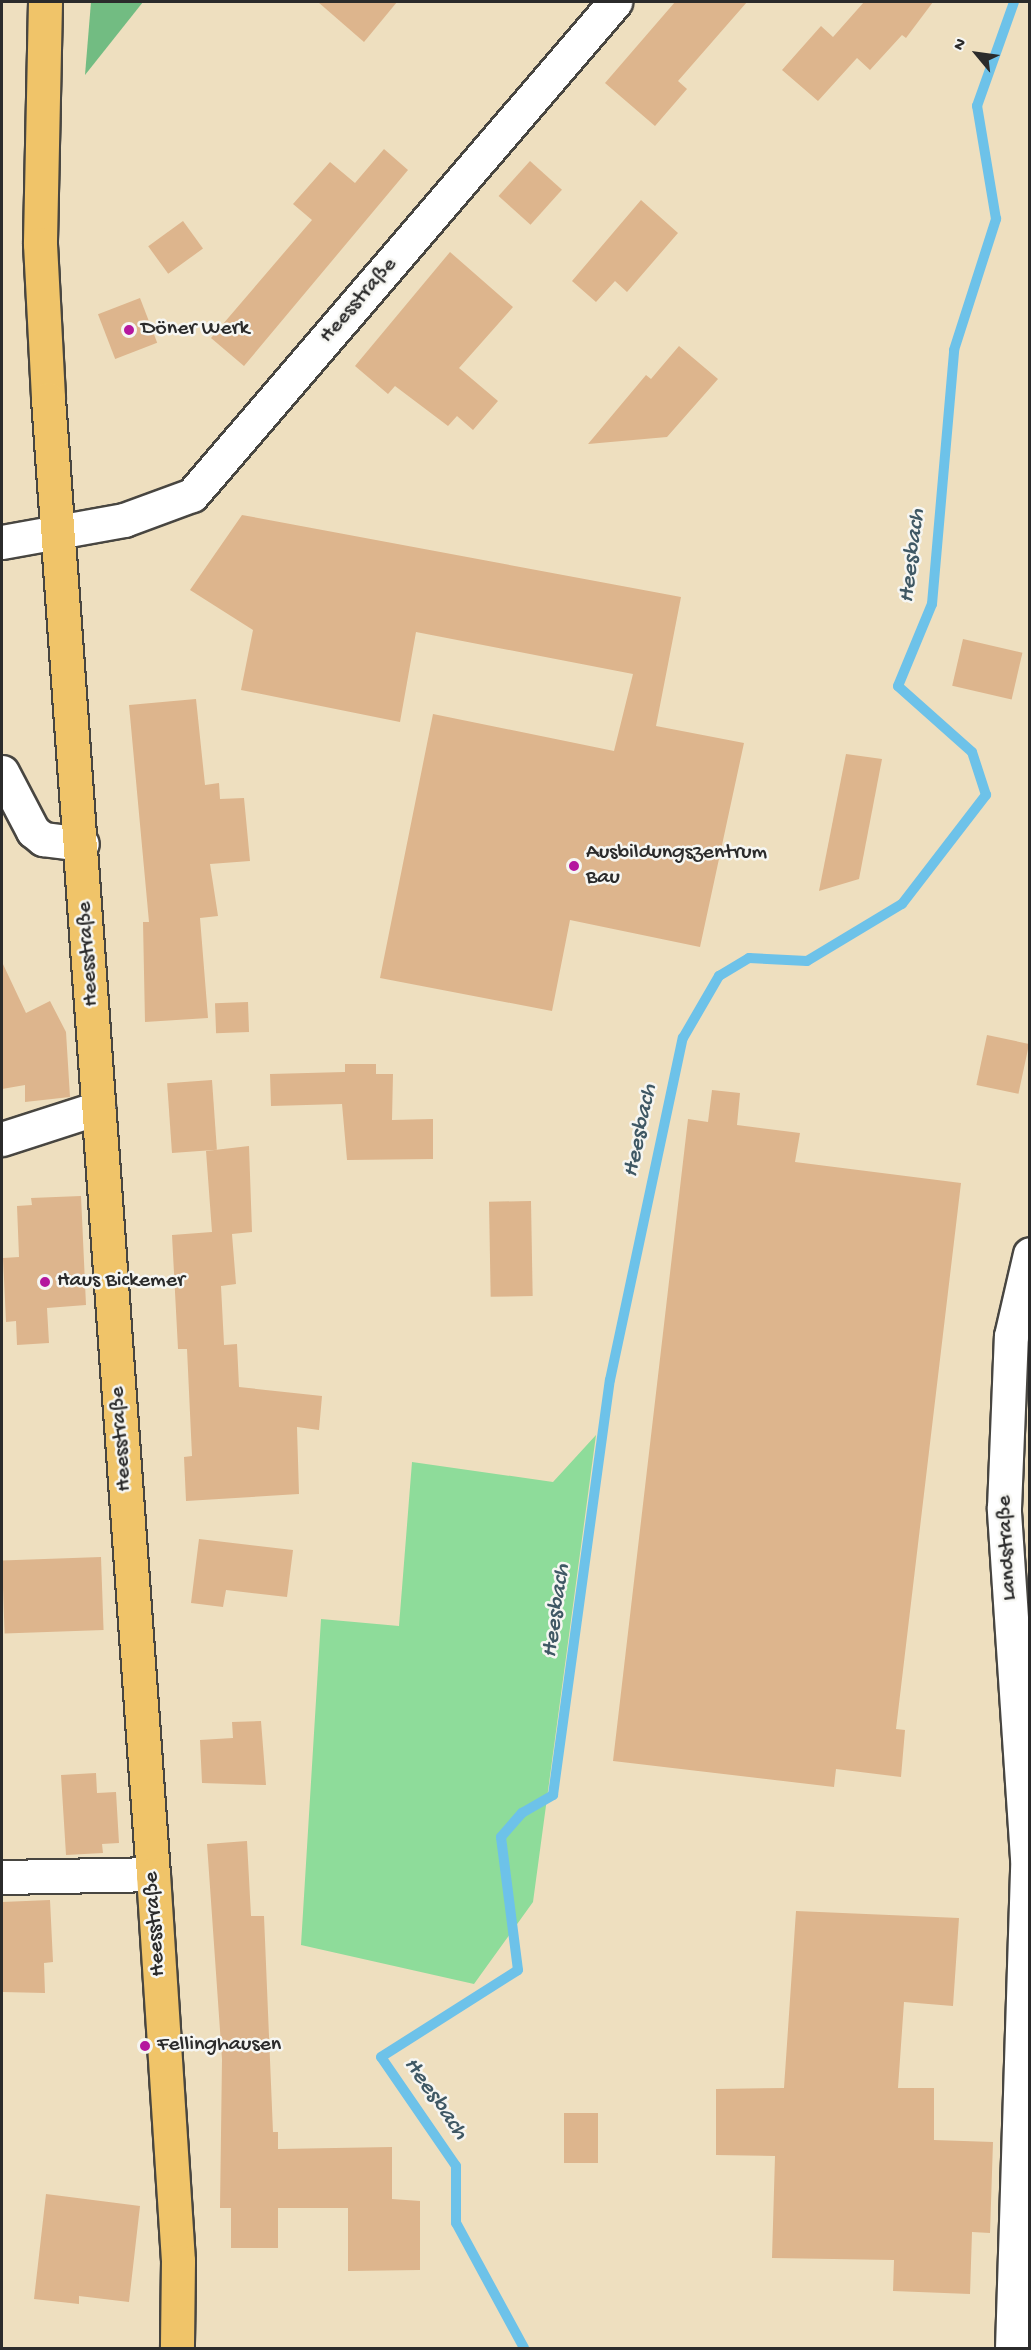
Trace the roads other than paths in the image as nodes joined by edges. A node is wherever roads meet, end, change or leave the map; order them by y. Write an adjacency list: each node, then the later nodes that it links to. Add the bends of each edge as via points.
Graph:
1 (45, 2): 3 (main road, Heesstraße, via 40,244)
2 (615, 2): 3 (street, Heesstraße, via 192,495 124,520)
3 (59, 530): 4 (street); 6 (main road, Heesstraße)
4 (2, 542)
5 (2, 772): 6 (street, via 33,831 43,839)
6 (82, 844): 7 (main road, Heesstraße)
7 (98, 1108): 8 (street); 11 (main road, Heesstraße)
8 (2, 1139)
9 (1029, 1254): 10 (street, Landstraße, via 1011,1336 1004,1508)
10 (1028, 1859): 14 (street, Landstraße)
11 (153, 1874): 12 (street); 13 (main road, Heesstraße, via 178,2261)
12 (2, 1877)
13 (177, 2349)
14 (1012, 2349)

